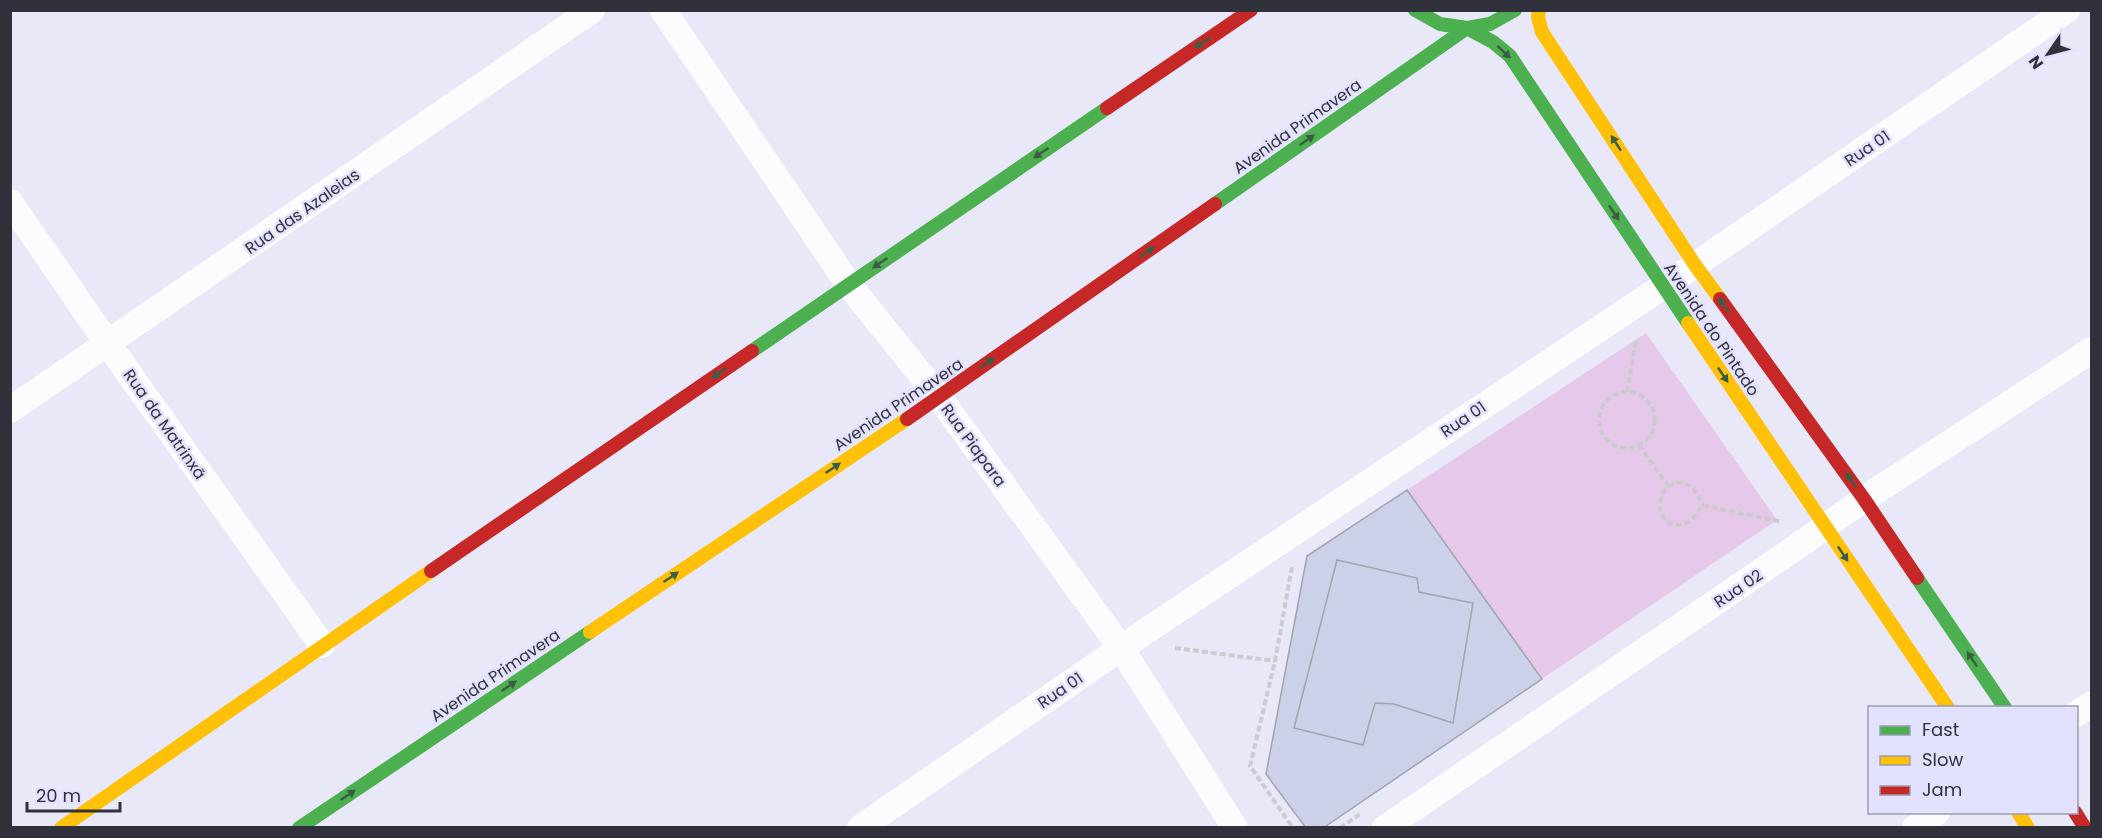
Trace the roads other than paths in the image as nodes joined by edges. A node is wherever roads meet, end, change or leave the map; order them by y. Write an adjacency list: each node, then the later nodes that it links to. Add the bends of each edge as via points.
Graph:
1 (592, 10): 13 (street, Rua das Azaleias)
2 (663, 10): 11 (street, Rua Piapara)
3 (1251, 10): 11 (street, one-way to 11)
4 (1415, 10): 8 (street, Avenida do Pintado, via 1440,24)
5 (1515, 10): 8 (street, Avenida Primavera, via 1490,24)
6 (1539, 10): 10 (street, Avenida do Pintado, one-way to 6, via 1542,32)
7 (2067, 10): 10 (street, Rua 01)
8 (1467, 28): 12 (street, Avenida do Pintado, one-way to 12, via 1510,56); 15 (street, Avenida Primavera, one-way to 8)
9 (10, 202): 13 (street, Rua da Matrinxã)
10 (1695, 265): 12 (street, Rua 01); 17 (street, Avenida do Pintado, one-way to 10)
11 (849, 285): 15 (street, Rua Piapara); 19 (street, one-way to 19)
12 (1663, 286): 18 (street, Avenida do Pintado, one-way to 18); 20 (street, Rua 01)
13 (108, 344): 16 (street, Rua das Azaleias); 19 (street, Rua da Matrinxã)
14 (2091, 350): 17 (street, Rua 02)
15 (939, 397): 20 (street, Rua Piapara); 29 (street, Avenida Primavera, one-way to 15)
16 (10, 410)
17 (1864, 499): 18 (street, Rua 02); 23 (street, Avenida do Pintado, one-way to 17)
18 (1825, 528): 22 (street, Avenida do Pintado, one-way to 22); 32 (street, Rua 02)
19 (322, 645): 28 (street)
20 (1121, 648): 30 (street, Rua 01); 31 (street, Rua Piapara)
21 (2091, 704): 24 (street)
22 (1947, 706)
23 (2004, 706)
24 (2078, 713)
25 (1936, 814): 33 (street)
26 (2019, 814): 34 (street)
27 (2076, 814): 35 (street)
28 (61, 828)
29 (299, 828)
30 (860, 828)
31 (1235, 828)
32 (1385, 828)
33 (1915, 828)
34 (2028, 828)
35 (2085, 828)

